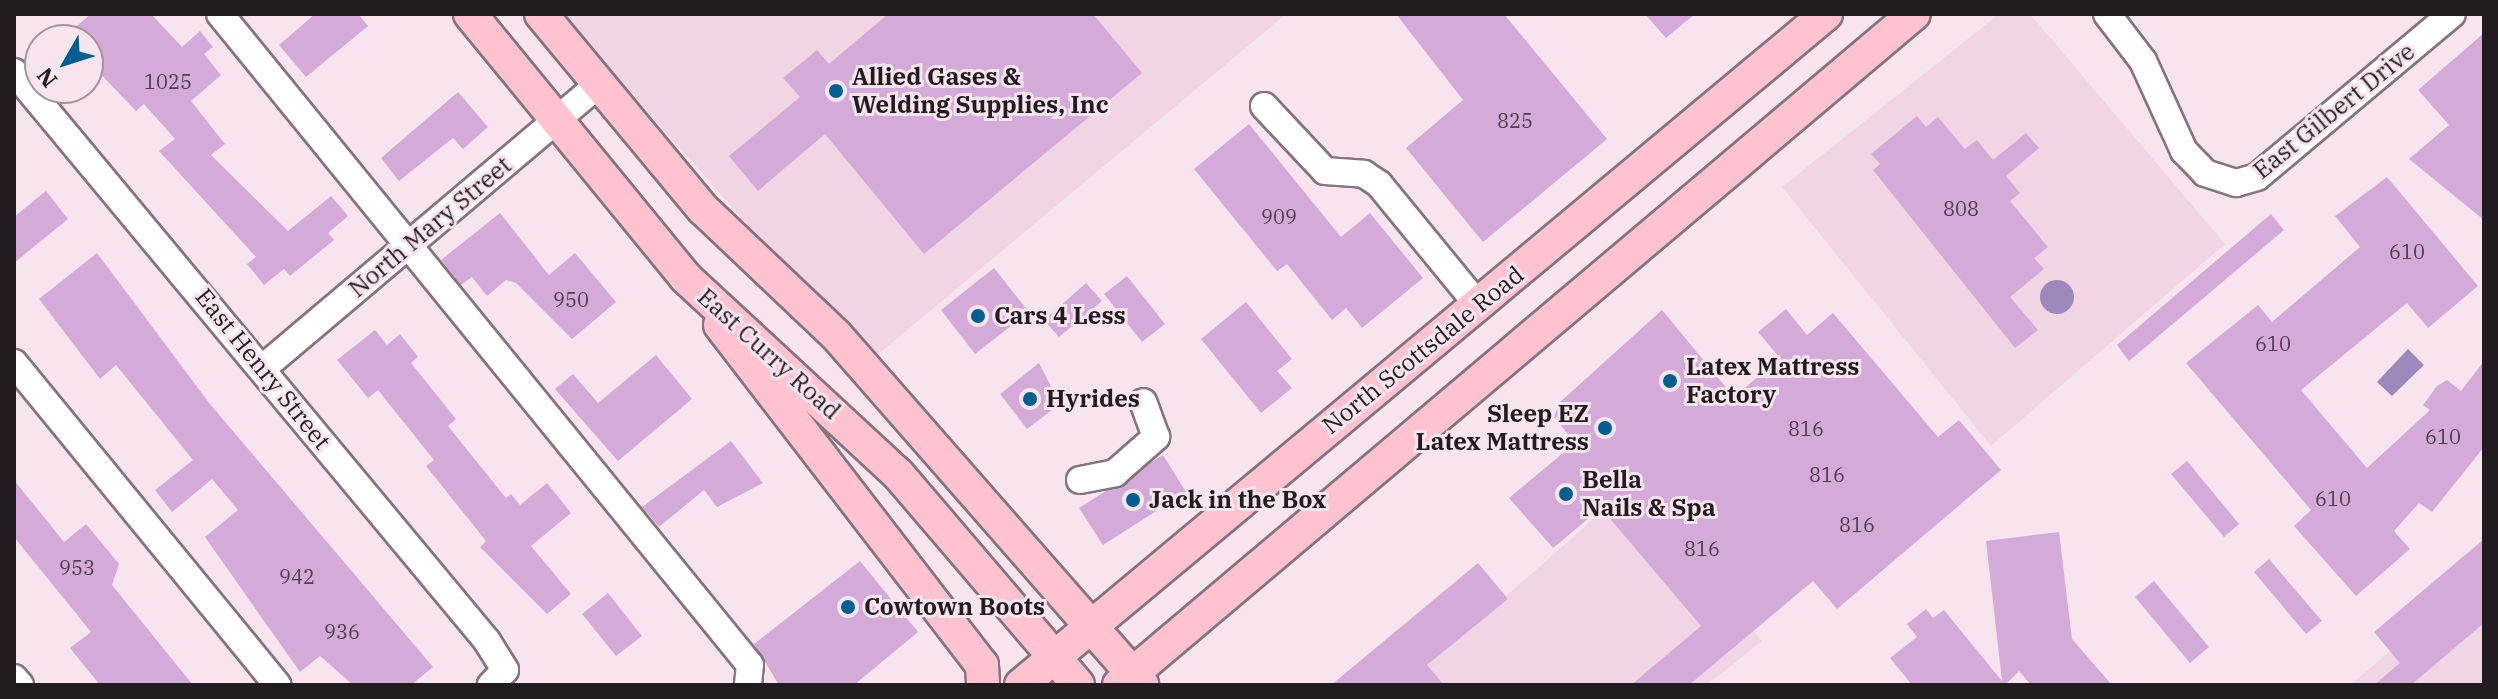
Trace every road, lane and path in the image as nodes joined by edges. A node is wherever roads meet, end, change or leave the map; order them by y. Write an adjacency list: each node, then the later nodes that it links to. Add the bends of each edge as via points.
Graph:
1 (220, 14): 14 (street)
2 (470, 14): 13 (main road, East Curry Road)
3 (541, 14): 10 (main road)
4 (1826, 14): 16 (main road, North Scottsdale Road)
5 (1884, 14): 11 (main road)
6 (1914, 14): 11 (main road)
7 (2107, 14): 8 (street, East Gilbert Drive, via 2143,61 2184,151 2205,173 2236,183 2257,177)
8 (2452, 14)
9 (15, 71): 18 (street, East Henry Street)
10 (598, 85): 13 (street, North Mary Street); 21 (main road, via 703,209 836,335)
11 (1830, 86): 25 (main road)
12 (1264, 106): 16 (street, via 1325,171 1364,174 1379,184)
13 (557, 121): 14 (street, North Mary Street); 15 (main road, East Curry Road)
14 (410, 245): 18 (street, North Mary Street); 28 (street, via 750,665)
15 (685, 277): 22 (main road, East Curry Road, via 898,474); 29 (main road, via 982,665)
16 (1478, 305): 21 (main road, North Scottsdale Road)
17 (14, 363): 27 (street)
18 (263, 368): 23 (street, East Henry Street)
19 (1143, 402): 20 (street, via 1156,437 1115,473)
20 (1080, 480)
21 (1091, 624): 22 (main road, North Scottsdale Road); 25 (main road)
22 (1054, 657): 30 (main road, North Scottsdale Road); 31 (main road, East Curry Road)
23 (498, 677)
24 (14, 678): 26 (street)
25 (1131, 681)
26 (20, 685)
27 (278, 685)
28 (748, 685)
29 (983, 685)
30 (1021, 685)
31 (1078, 685)

